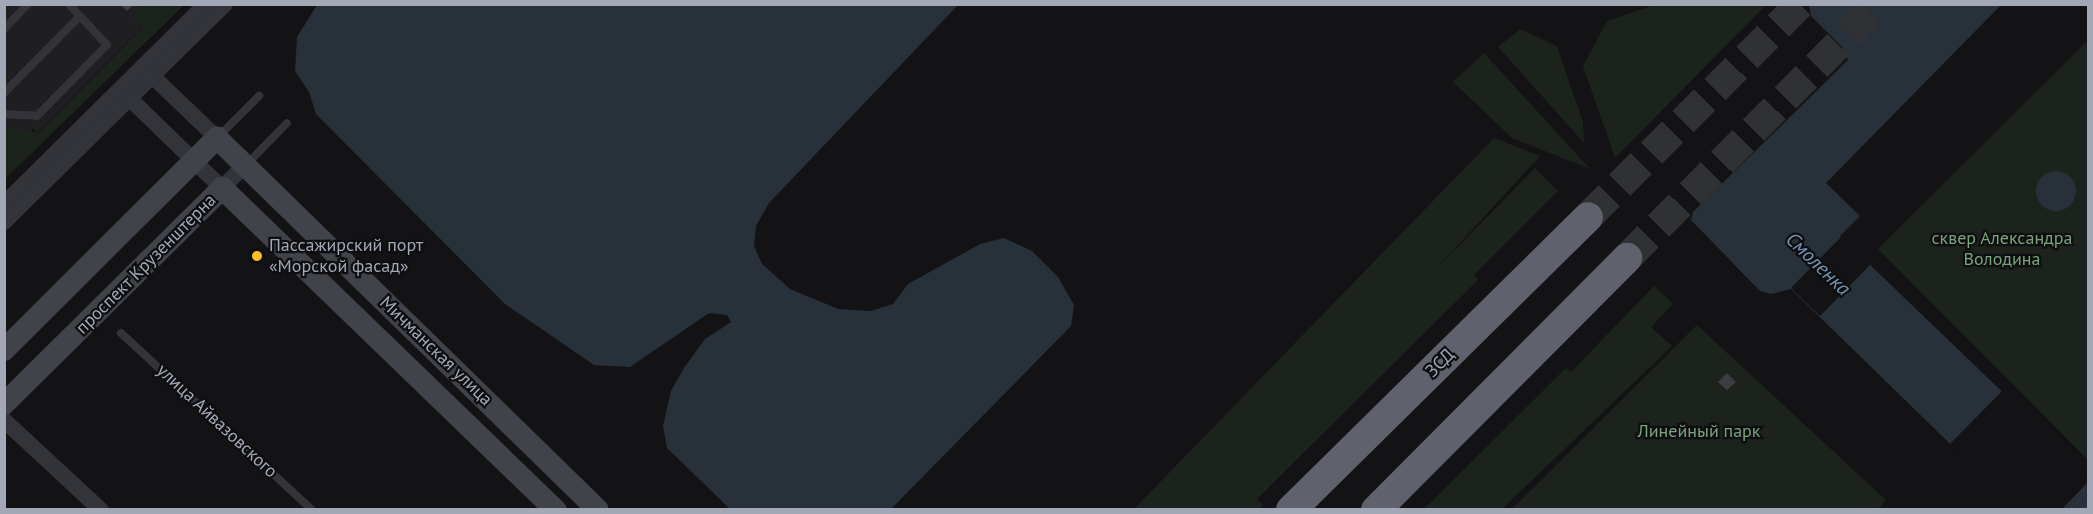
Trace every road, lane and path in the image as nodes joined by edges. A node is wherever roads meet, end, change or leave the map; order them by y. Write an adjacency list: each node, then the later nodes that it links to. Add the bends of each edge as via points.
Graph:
1 (28, 4): 6 (lane)
2 (69, 4): 5 (lane)
3 (206, 4): 7 (street)
4 (225, 4): 7 (street)
5 (80, 16): 8 (lane); 11 (lane, via 107,45 37,116)
6 (4, 28)
7 (148, 72): 9 (street); 13 (street, Мичманская улица)
8 (4, 93)
9 (126, 95): 14 (street, Мичманская улица); 17 (street); 19 (street)
10 (259, 96): 13 (lane, проспект Крузенштерна)
11 (4, 114)
12 (287, 123): 15 (lane, проспект Крузенштерна)
13 (217, 138): 14 (main road, проспект Крузенштерна); 15 (main road, Мичманская улица)
14 (194, 161): 16 (street, Мичманская улица); 22 (main road, проспект Крузенштерна)
15 (244, 166): 16 (street, проспект Крузенштерна); 28 (main road, Мичманская улица)
16 (222, 188): 23 (main road, проспект Крузенштерна); 27 (main road, Мичманская улица)
17 (4, 204)
18 (1588, 217): 29 (highway, ЗСД)
19 (4, 222)
20 (1627, 258): 30 (highway)
21 (121, 333): 26 (lane, улица Айвазовского)
22 (4, 350)
23 (4, 404)
24 (4, 420): 25 (street)
25 (101, 510)
26 (312, 510)
27 (556, 510)
28 (598, 510)
29 (1292, 510)
30 (1376, 510)

